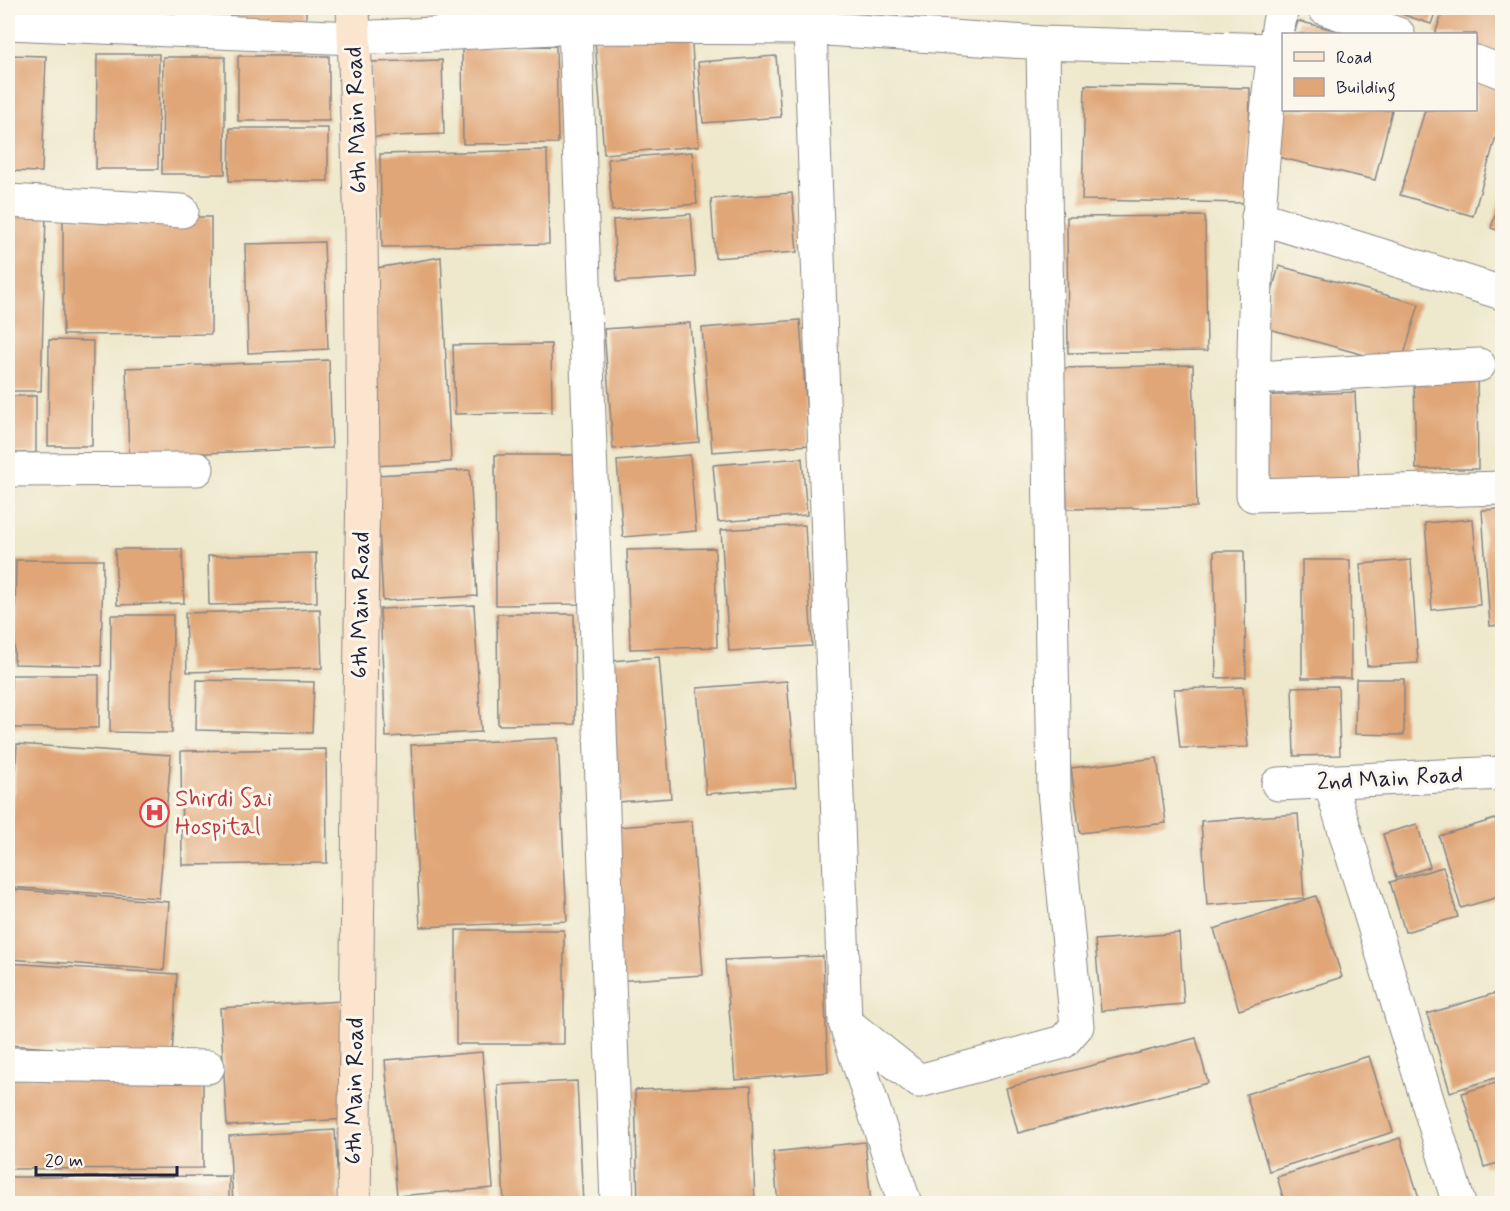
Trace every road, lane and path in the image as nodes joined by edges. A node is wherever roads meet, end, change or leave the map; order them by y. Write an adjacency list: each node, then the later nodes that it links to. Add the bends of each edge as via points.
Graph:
1 (1282, 8): 9 (street)
2 (1324, 8): 7 (street)
3 (8, 23): 4 (street)
4 (353, 23): 5 (street); 27 (street, 6th Main Road, via 361,227 363,467)
5 (575, 27): 6 (street); 28 (street)
6 (810, 28): 8 (street); 24 (street)
7 (1395, 33)
8 (1043, 43): 9 (street); 24 (street, via 1054,791 1077,1026 1063,1042 919,1081)
9 (1273, 50): 14 (street)
10 (1477, 62): 11 (street)
11 (1503, 72)
12 (8, 201): 13 (street)
13 (182, 211)
14 (1258, 216): 15 (street); 17 (street)
15 (1503, 293)
16 (1479, 365): 17 (street)
17 (1253, 378): 20 (street, via 1253,495)
18 (197, 469): 19 (street)
19 (8, 470)
20 (1503, 488)
21 (1503, 773): 22 (street, 2nd Main Road)
22 (1330, 782): 23 (street, 2nd Main Road); 30 (street)
23 (1278, 784)
24 (845, 1022): 29 (street)
25 (8, 1064): 26 (street)
26 (208, 1067)
27 (354, 1203)
28 (617, 1203)
29 (905, 1203)
30 (1459, 1203)

